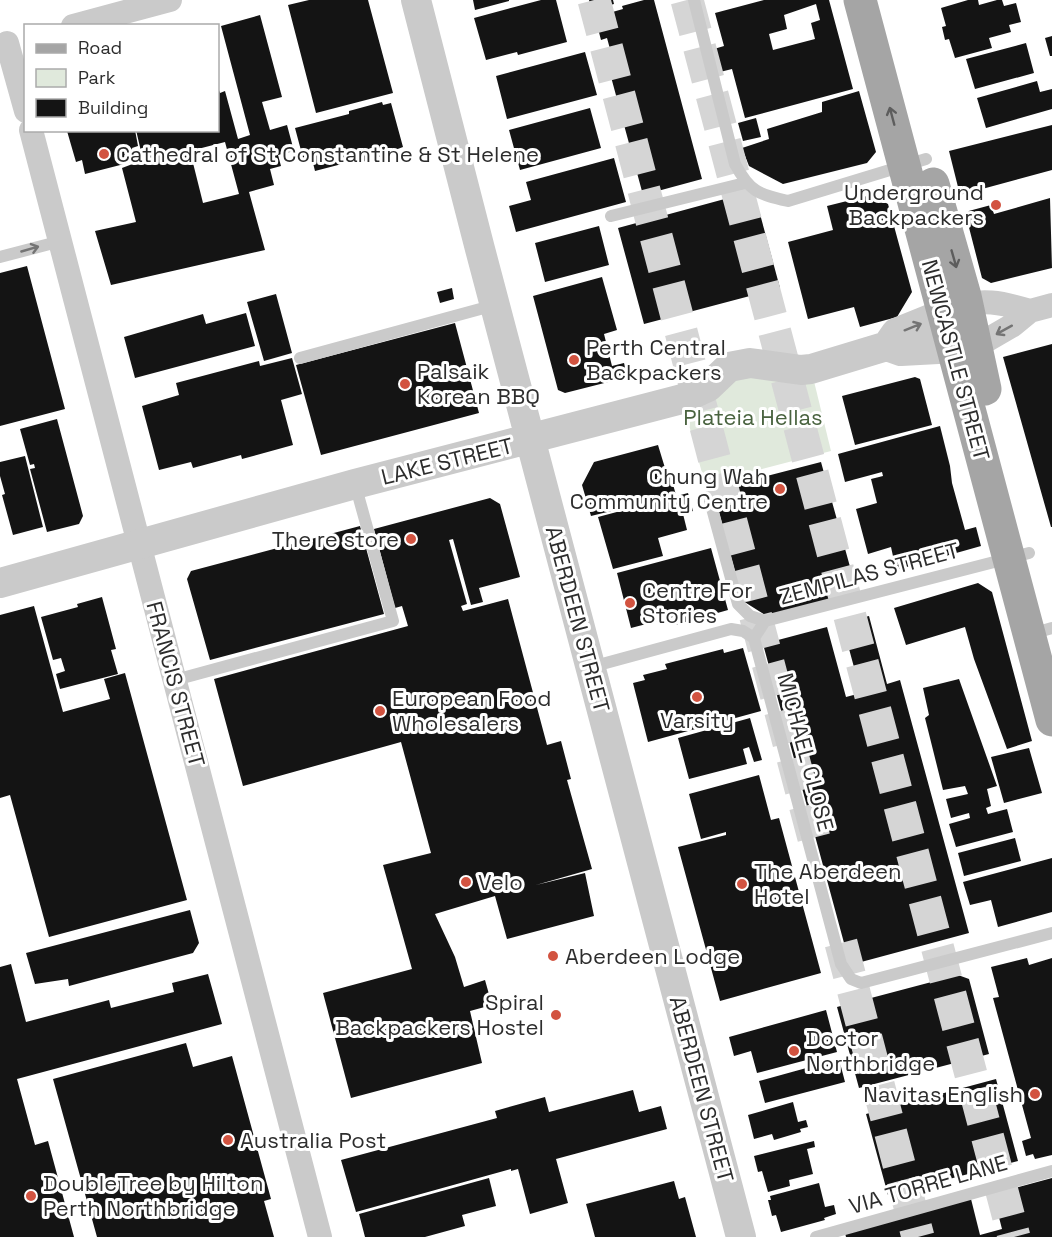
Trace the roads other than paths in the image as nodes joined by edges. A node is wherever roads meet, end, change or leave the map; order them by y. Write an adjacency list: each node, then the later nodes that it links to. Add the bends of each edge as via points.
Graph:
1 (170, 0): 6 (street)
2 (416, 0): 15 (street, ABERDEEN STREET)
3 (694, 0): 11 (lane, via 735,164)
4 (860, 0): 10 (main road, NEWCASTLE STREET, one-way to 4)
5 (882, 0): 10 (main road, NEWCASTLE STREET)
6 (80, 24)
7 (11, 42): 8 (street)
8 (24, 102)
9 (32, 132): 13 (street, FRANCIS STREET)
10 (916, 162): 11 (lane, via 788,201 765,196); 17 (main road, NEWCASTLE STREET)
11 (745, 183): 12 (lane)
12 (611, 216)
13 (61, 241): 14 (lane, one-way to 13); 24 (street, FRANCIS STREET)
14 (0, 258)
15 (495, 305): 20 (lane); 21 (street, ABERDEEN STREET)
16 (1041, 308): 17 (street, LAKE STREET, via 986,302); 19 (street, LAKE STREET, one-way to 19)
17 (955, 309): 18 (street, LAKE STREET, one-way to 17, via 896,333); 19 (main road, NEWCASTLE STREET)
18 (887, 346): 19 (street, LAKE STREET, via 901,351); 21 (street, LAKE STREET, via 811,369 750,363 729,367 708,387 682,399)
19 (964, 347): 25 (main road, NEWCASTLE STREET, via 992,417)
20 (300, 358)
21 (531, 439): 22 (street, LAKE STREET); 30 (street, ABERDEEN STREET)
22 (355, 484): 24 (street, LAKE STREET); 31 (lane, via 393,621)
23 (710, 501): 27 (lane, via 738,604 750,616)
24 (140, 543): 26 (street, LAKE STREET); 31 (street, FRANCIS STREET)
25 (1020, 555): 27 (lane, ZEMPILAS STREET); 28 (main road, NEWCASTLE STREET)
26 (0, 583)
27 (765, 621): 29 (lane, ZEMPILAS STREET)
28 (1046, 632): 32 (main road, NEWCASTLE STREET)
29 (754, 638): 30 (lane, via 731,629); 33 (lane, MICHAEL CLOSE, via 841,964 851,979 861,983)
30 (591, 668): 36 (street, ABERDEEN STREET)
31 (175, 680): 35 (street, FRANCIS STREET)
32 (1052, 720)
33 (1052, 933)
34 (1052, 1171): 37 (lane, VIA TORRE LANE)
35 (320, 1237)
36 (741, 1237)
37 (816, 1237)

